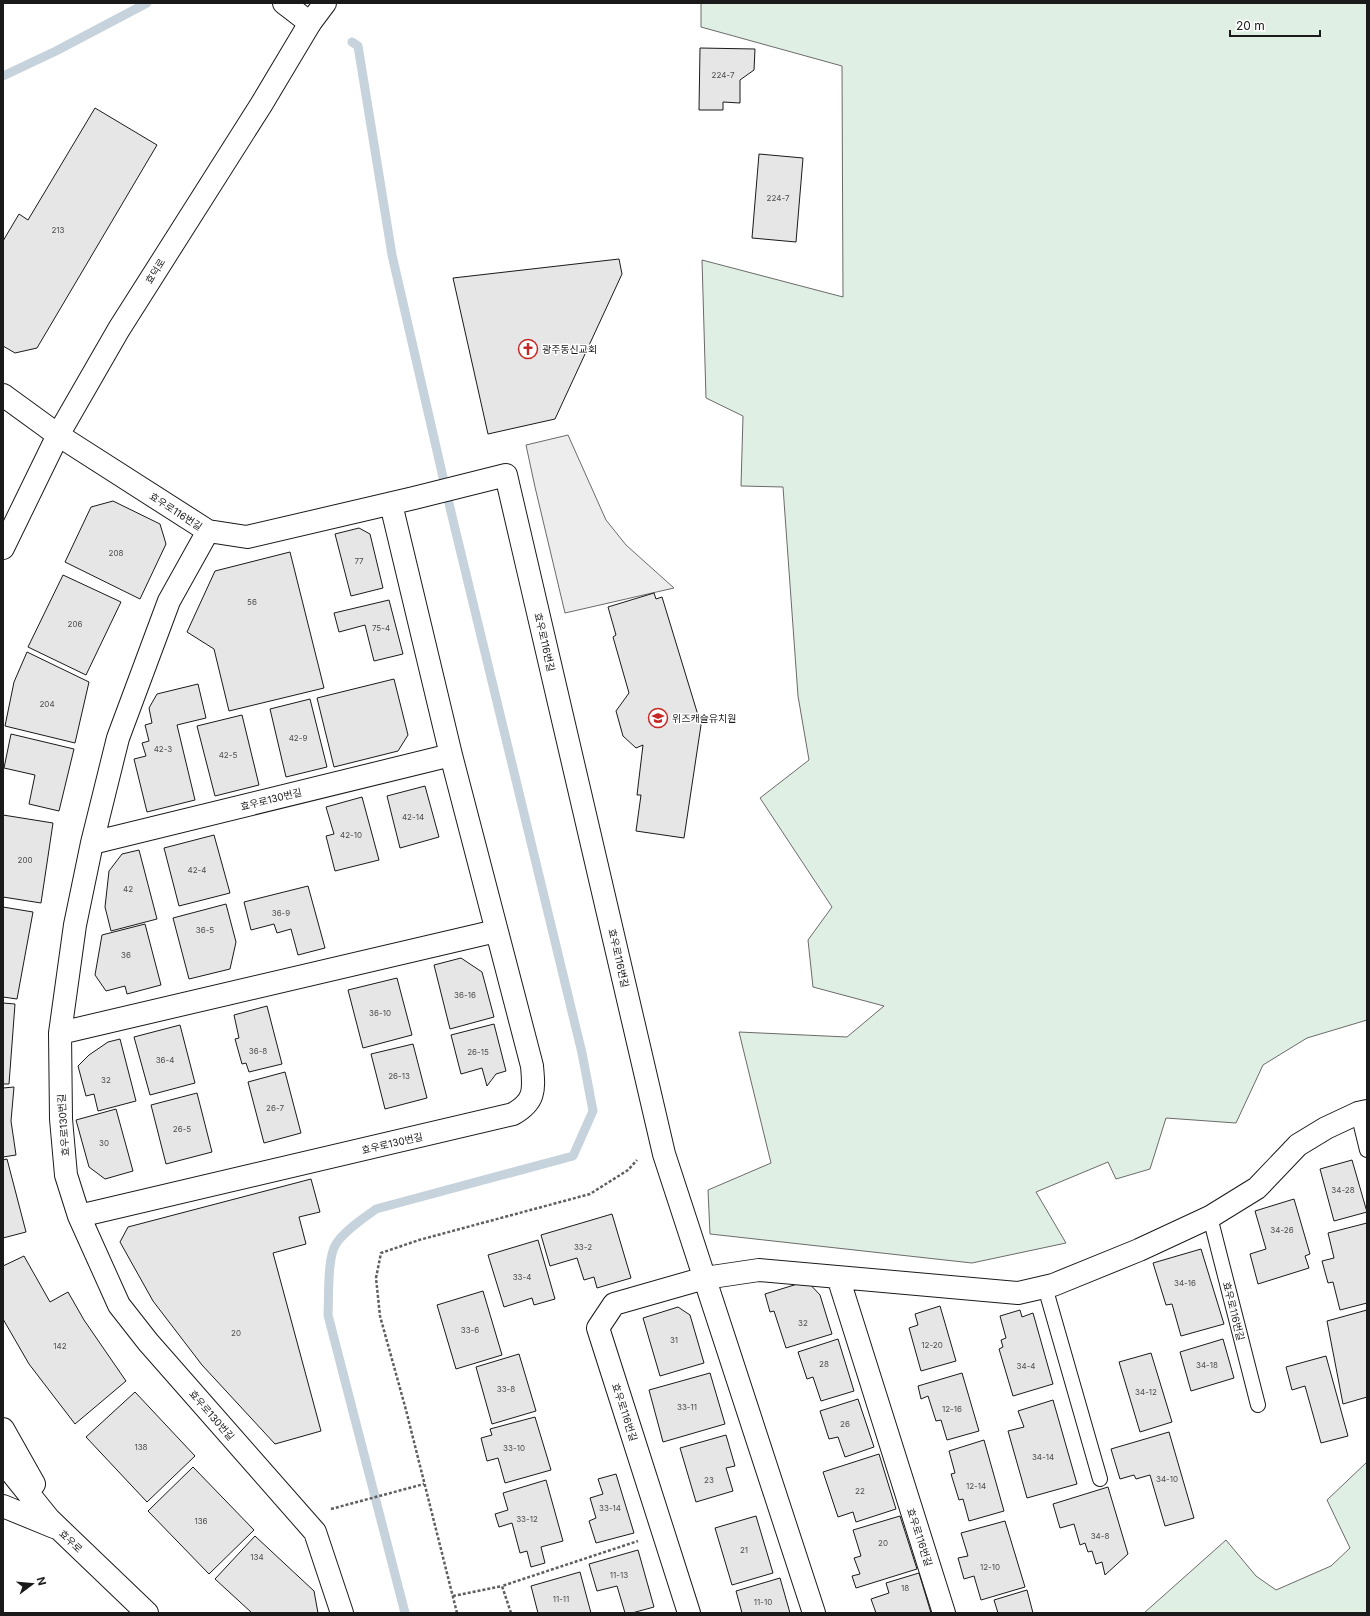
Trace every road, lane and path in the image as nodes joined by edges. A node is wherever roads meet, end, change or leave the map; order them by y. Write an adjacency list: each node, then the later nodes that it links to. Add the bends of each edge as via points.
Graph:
1 (284, 3): 3 (street)
2 (325, 3): 3 (street, 효덕로)
3 (310, 24): 5 (street, 효덕로, via 118,329)
4 (3, 395): 5 (street, 효우로116번길)
5 (58, 435): 7 (street, 효우로116번길); 8 (street, 효덕로)
6 (391, 504): 7 (street, 효우로116번길, via 247,537); 9 (street, 효우로130번길); 15 (street, 효우로116번길, via 506,475)
7 (208, 531): 10 (street, 효우로130번길, via 169,601 118,738)
8 (3, 548)
9 (451, 755): 10 (street, 효우로130번길); 11 (street, 효우로130번길)
10 (92, 843): 12 (street, 효우로130번길, via 75,925)
11 (496, 931): 12 (street); 16 (street, 효우로130번길, via 532,1066 534,1088 530,1100 522,1109 513,1114)
12 (60, 1033): 16 (street, 효우로130번길, via 61,1119 66,1175)
13 (1363, 1112): 14 (lane, 효우로116번길); 17 (street, 효우로116번길, via 1326,1128 1298,1145 1257,1188)
14 (1367, 1150)
15 (664, 1154): 19 (street, 효우로116번길); 25 (path, via 640,1158 628,1170 590,1194 419,1240 382,1253 376,1278 380,1316)
16 (78, 1216): 33 (street, 효우로130번길, via 119,1305 148,1342 315,1532)
17 (1210, 1217): 20 (street, 효우로116번길, via 1139,1250); 21 (lane, 효우로116번길)
18 (838, 1277): 19 (street, 효우로116번길, via 759,1270); 20 (street, 효우로116번길, via 1018,1293); 38 (street, 효우로116번길)
19 (705, 1278): 29 (street, 효우로116번길, via 614,1304 598,1328); 37 (street, 효우로116번길)
20 (1045, 1287): 24 (lane)
21 (1258, 1405)
22 (3, 1429): 28 (street)
23 (3, 1462): 28 (street, 효우로)
24 (1100, 1479)
25 (424, 1484): 27 (path); 31 (path)
26 (3, 1506): 28 (street)
27 (330, 1510)
28 (60, 1529): 32 (street, 효우로)
29 (663, 1532): 30 (path); 36 (street, 효우로116번길)
30 (502, 1586): 31 (path); 35 (path)
31 (453, 1596): 34 (path)
32 (146, 1613)
33 (342, 1613)
34 (457, 1613)
35 (510, 1613)
36 (689, 1613)
37 (814, 1613)
38 (944, 1613)

